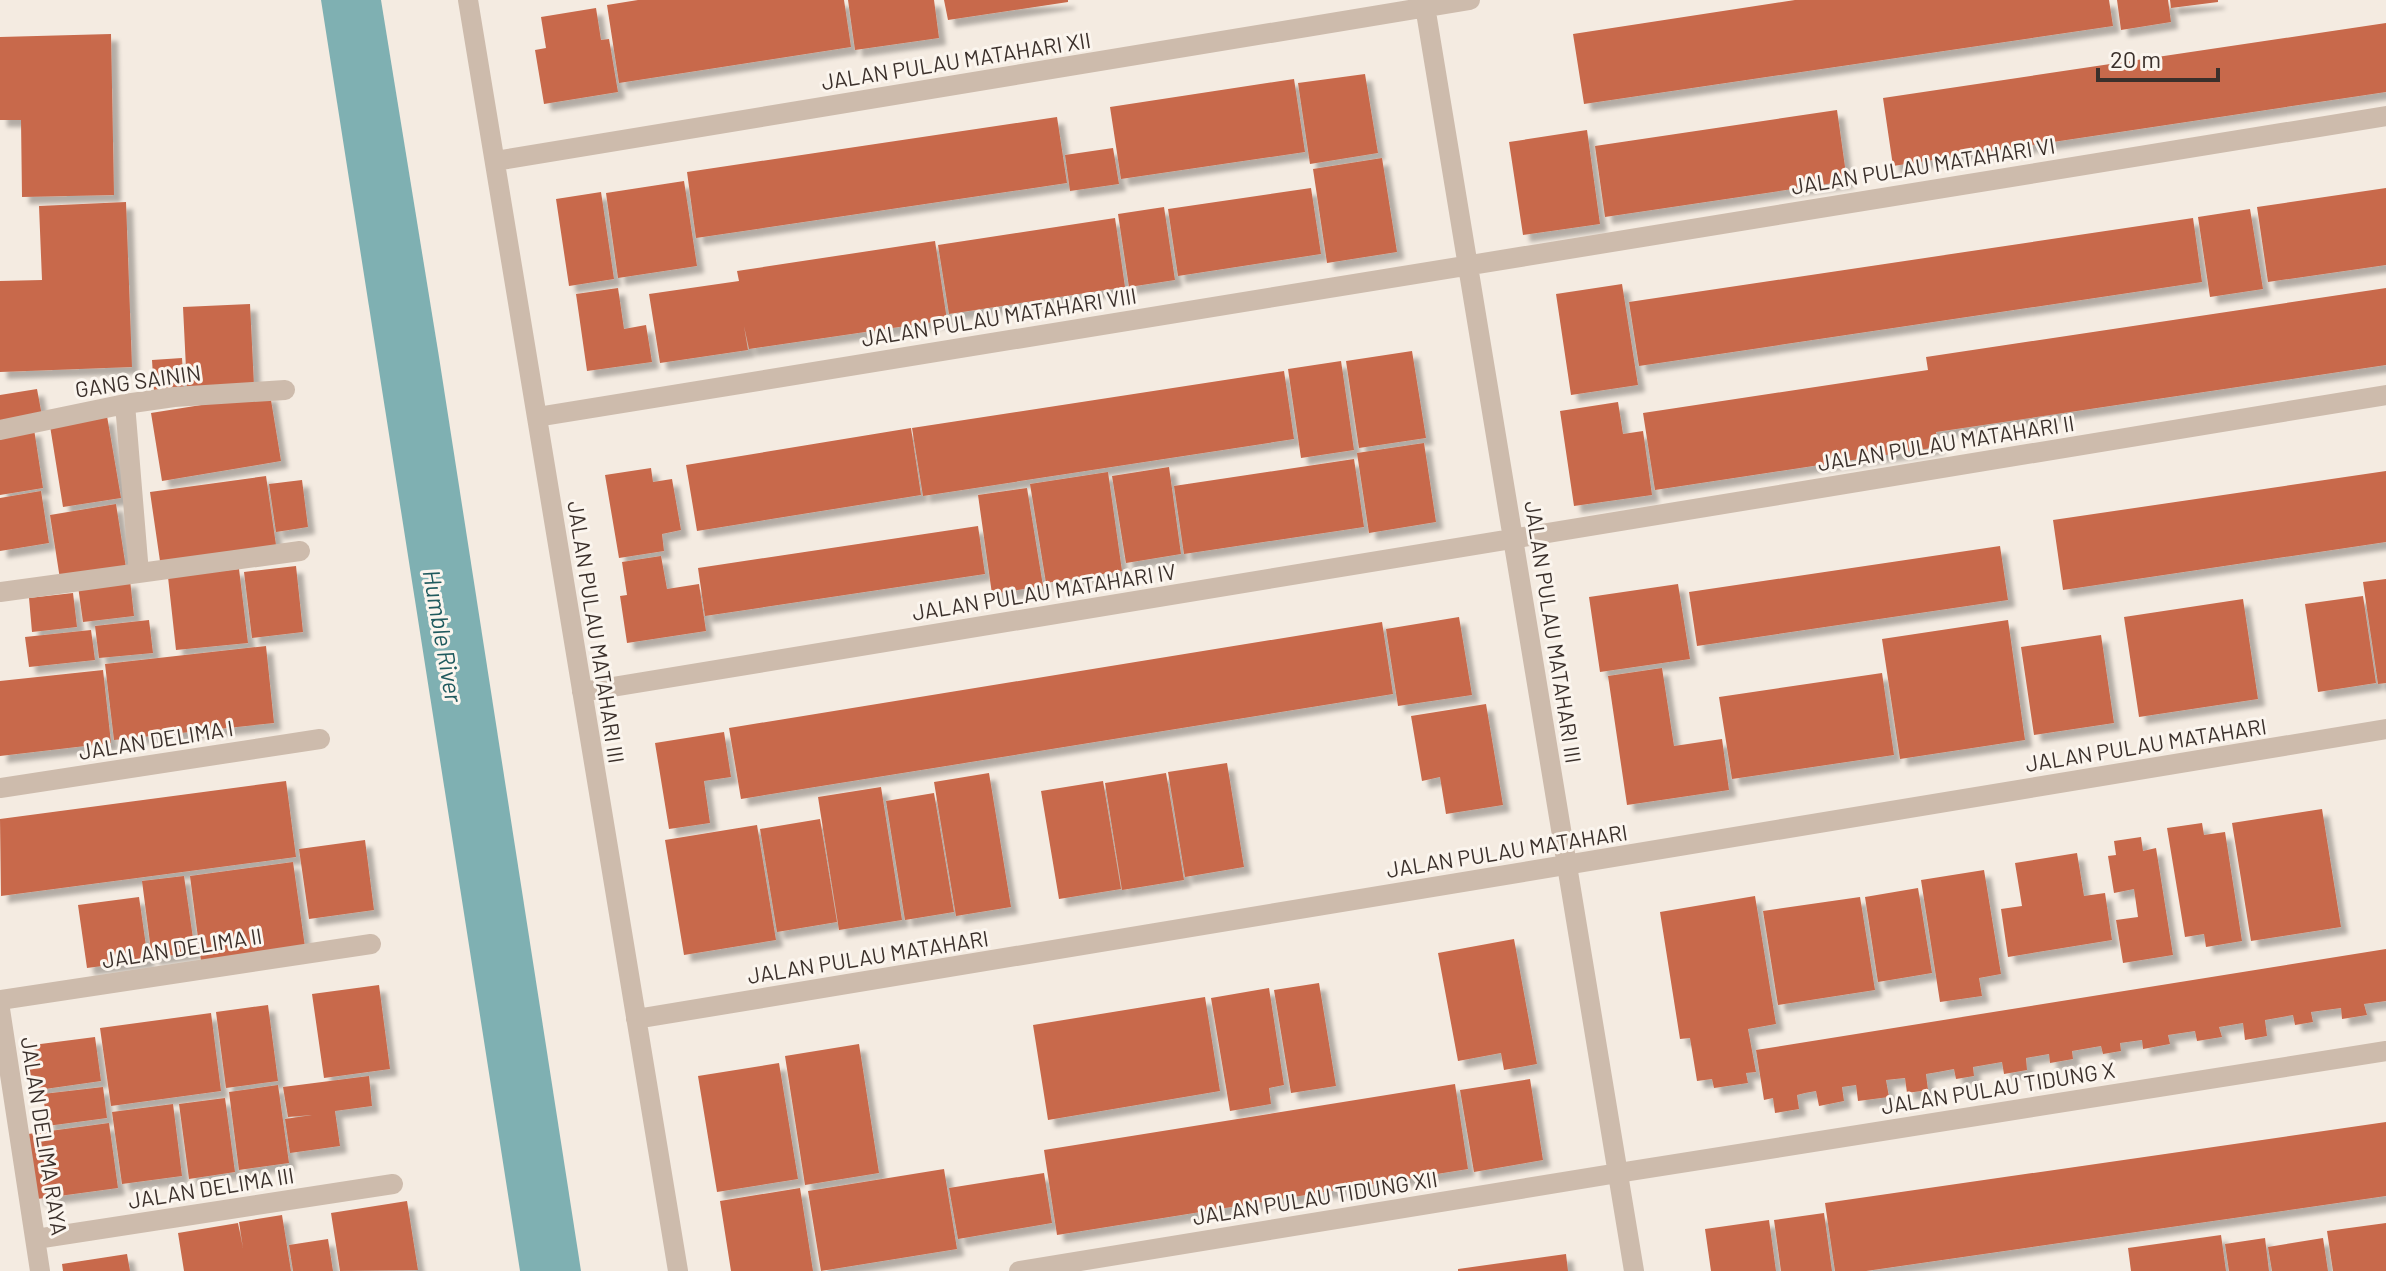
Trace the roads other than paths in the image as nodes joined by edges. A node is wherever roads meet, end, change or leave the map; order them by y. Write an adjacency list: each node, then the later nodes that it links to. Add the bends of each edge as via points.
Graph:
1 (468, 0): 5 (street, JALAN PULAU MATAHARI III)
2 (1470, 0): 3 (street, JALAN PULAU MATAHARI XII)
3 (1425, 4): 5 (street, JALAN PULAU MATAHARI XII); 6 (street, JALAN PULAU MATAHARI III)
4 (2386, 116): 6 (street, JALAN PULAU MATAHARI VI)
5 (495, 161): 10 (street, JALAN PULAU MATAHARI III)
6 (1468, 264): 10 (street, JALAN PULAU MATAHARI VIII); 12 (street, JALAN PULAU MATAHARI III)
7 (285, 390): 9 (street, GANG SAININ)
8 (2386, 395): 12 (street, JALAN PULAU MATAHARI II)
9 (125, 404): 11 (street, GANG SAININ); 14 (street)
10 (537, 417): 16 (street, JALAN PULAU MATAHARI III)
11 (0, 430)
12 (1513, 539): 16 (street, JALAN PULAU MATAHARI IV); 20 (street, JALAN PULAU MATAHARI III)
13 (300, 551): 14 (street)
14 (139, 573): 15 (street)
15 (0, 592)
16 (582, 692): 24 (street, JALAN PULAU MATAHARI III)
17 (2386, 729): 20 (street, JALAN PULAU MATAHARI)
18 (320, 739): 19 (street, JALAN DELIMA I)
19 (0, 788)
20 (1567, 866): 24 (street, JALAN PULAU MATAHARI); 26 (street, JALAN PULAU MATAHARI III)
21 (371, 944): 22 (street, JALAN DELIMA II)
22 (0, 1000)
23 (0, 1009): 28 (street, JALAN DELIMA RAYA)
24 (636, 1019): 30 (street, JALAN PULAU MATAHARI III)
25 (2386, 1051): 26 (street, JALAN PULAU TIDUNG X)
26 (1618, 1173): 31 (street, JALAN PULAU TIDUNG XII); 32 (street, JALAN PULAU MATAHARI III)
27 (393, 1184): 28 (street, JALAN DELIMA III)
28 (36, 1239): 29 (street, JALAN DELIMA RAYA)
29 (40, 1271)
30 (678, 1271)
31 (1019, 1271)
32 (1634, 1271)

